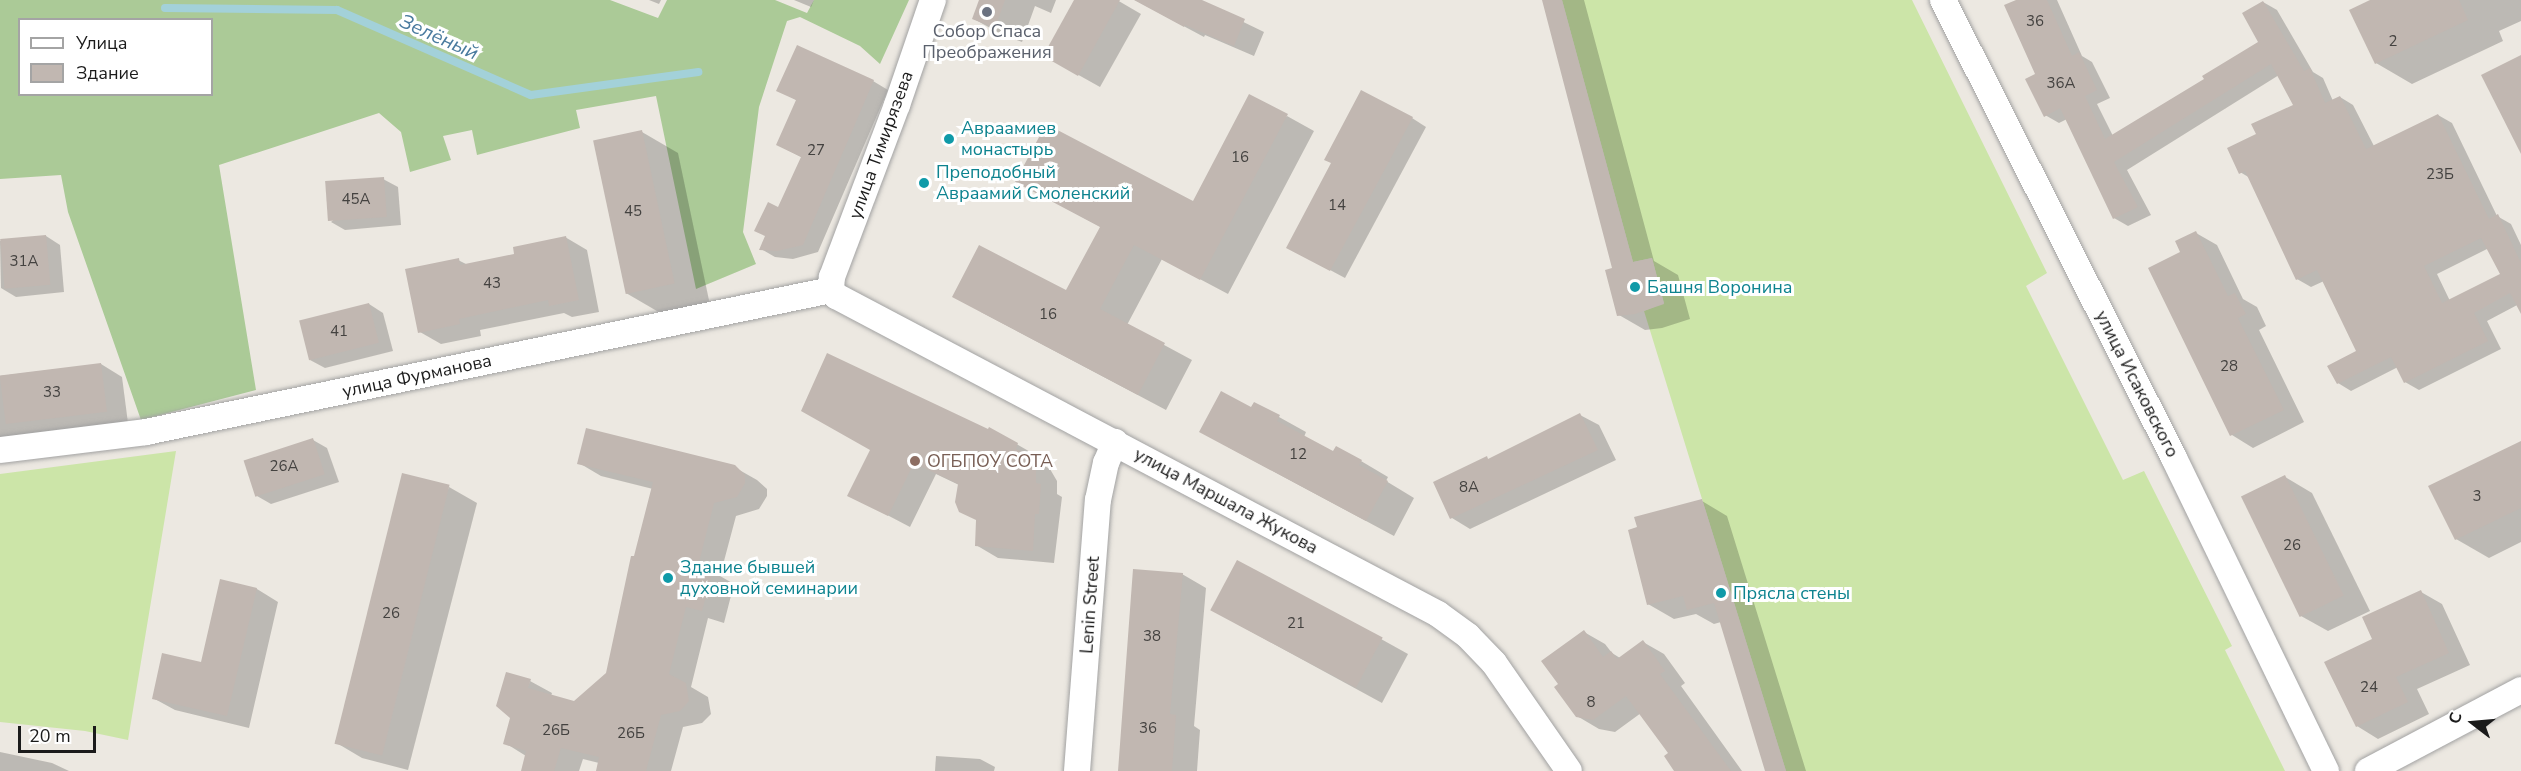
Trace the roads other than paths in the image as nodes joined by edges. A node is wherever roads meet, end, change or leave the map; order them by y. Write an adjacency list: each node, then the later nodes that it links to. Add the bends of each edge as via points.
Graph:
1 (933, 0): 3 (street, улица Тимирязева, via 832,277)
2 (1943, 0): 9 (street, улица Исаковского, via 2174,458)
3 (831, 290): 4 (street, улица Маршала Жукова); 5 (street, улица Фурманова, via 146,432)
4 (1115, 442): 7 (street, Lenin Street, via 1098,500); 8 (street, улица Маршала Жукова, via 1453,624 1504,675)
5 (0, 450)
6 (2521, 690): 10 (street)
7 (1077, 771)
8 (1569, 771)
9 (2326, 771)
10 (2368, 771)

